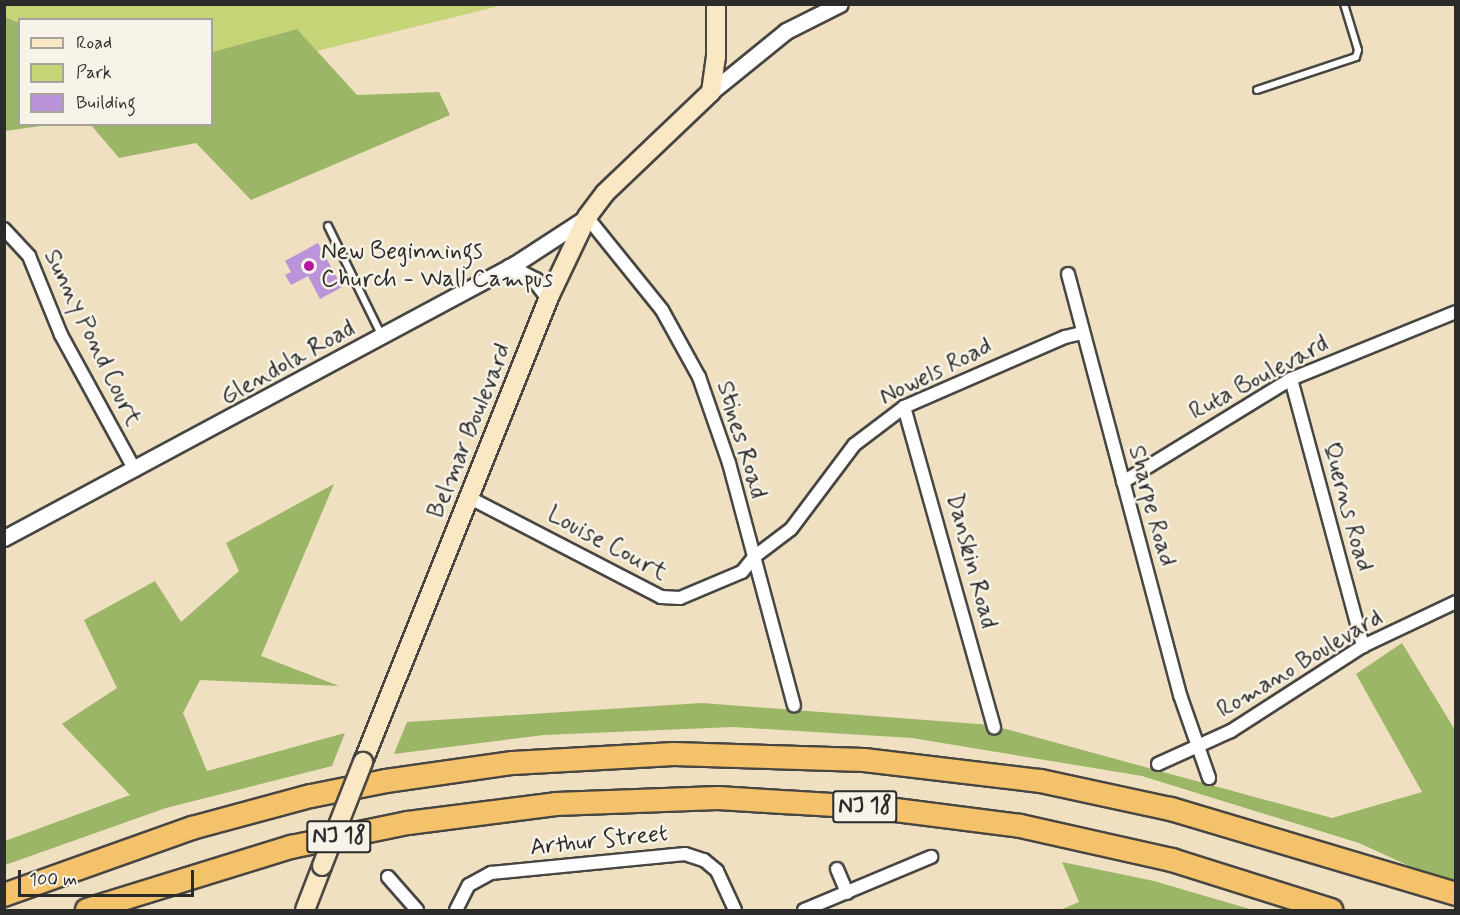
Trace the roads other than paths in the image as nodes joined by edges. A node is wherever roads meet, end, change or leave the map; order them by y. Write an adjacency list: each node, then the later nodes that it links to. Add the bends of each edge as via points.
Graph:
1 (716, 4): 5 (main road, via 716,57)
2 (840, 4): 5 (street, via 786,30)
3 (1344, 4): 4 (lane, via 1358,50 1356,57)
4 (1257, 90)
5 (711, 92): 6 (main road, Belmar Boulevard, via 605,193)
6 (587, 217): 9 (street, Glendola Road); 11 (main road, Belmar Boulevard); 21 (street, Stines Road, via 662,310 686,349 713,412)
7 (328, 226): 14 (lane)
8 (4, 229): 17 (street, Sunny Pond Court, via 29,256 61,335)
9 (509, 267): 11 (street, via 535,280); 14 (street, Glendola Road)
10 (1068, 274): 13 (street, Sharpe Road)
11 (549, 298): 19 (main road, Belmar Boulevard)
12 (1455, 312): 15 (street, Ruta Boulevard)
13 (1083, 333): 16 (street, Nowels Road, via 1065,337); 18 (street, Sharpe Road)
14 (382, 336): 17 (street, Glendola Road)
15 (1291, 379): 18 (street, Ruta Boulevard); 23 (street, Querns Road)
16 (904, 407): 21 (street, Nowels Road, via 854,445 791,529); 25 (street, Danskin Road, via 925,469)
17 (135, 471): 20 (street, Glendola Road)
18 (1123, 482): 26 (street, Sharpe Road)
19 (470, 498): 21 (street, Louise Court, via 667,599 680,598 742,572); 37 (main road, Belmar Boulevard, bridge)
20 (4, 538)
21 (754, 557): 24 (street, Stines Road)
22 (1455, 602): 23 (street, Romano Boulevard)
23 (1363, 646): 26 (street, Romano Boulevard, via 1231,731)
24 (794, 705)
25 (994, 728)
26 (1198, 747): 27 (street, Romano Boulevard); 28 (street, Sharpe Road)
27 (1158, 764)
28 (1209, 778)
29 (931, 857): 33 (street)
30 (837, 869): 33 (street)
31 (1366, 870): 34 (highway, via 1390,872); 35 (highway, NJ 18, via 1193,815 1041,781 864,760 674,753 513,763 311,796 182,832); 43 (highway, NJ 18)
32 (388, 877): 38 (street)
33 (847, 893): 41 (street)
34 (1455, 894)
35 (4, 895)
36 (87, 910): 42 (highway, NJ 18, via 291,847 408,823 556,804 664,798 880,808 1020,826 1172,860)
37 (305, 910)
38 (417, 910)
39 (456, 910): 40 (street, Arthur Street, via 468,885 491,873 685,854 704,860 717,871)
40 (735, 910)
41 (804, 910)
42 (1331, 910)
43 (1453, 910)

